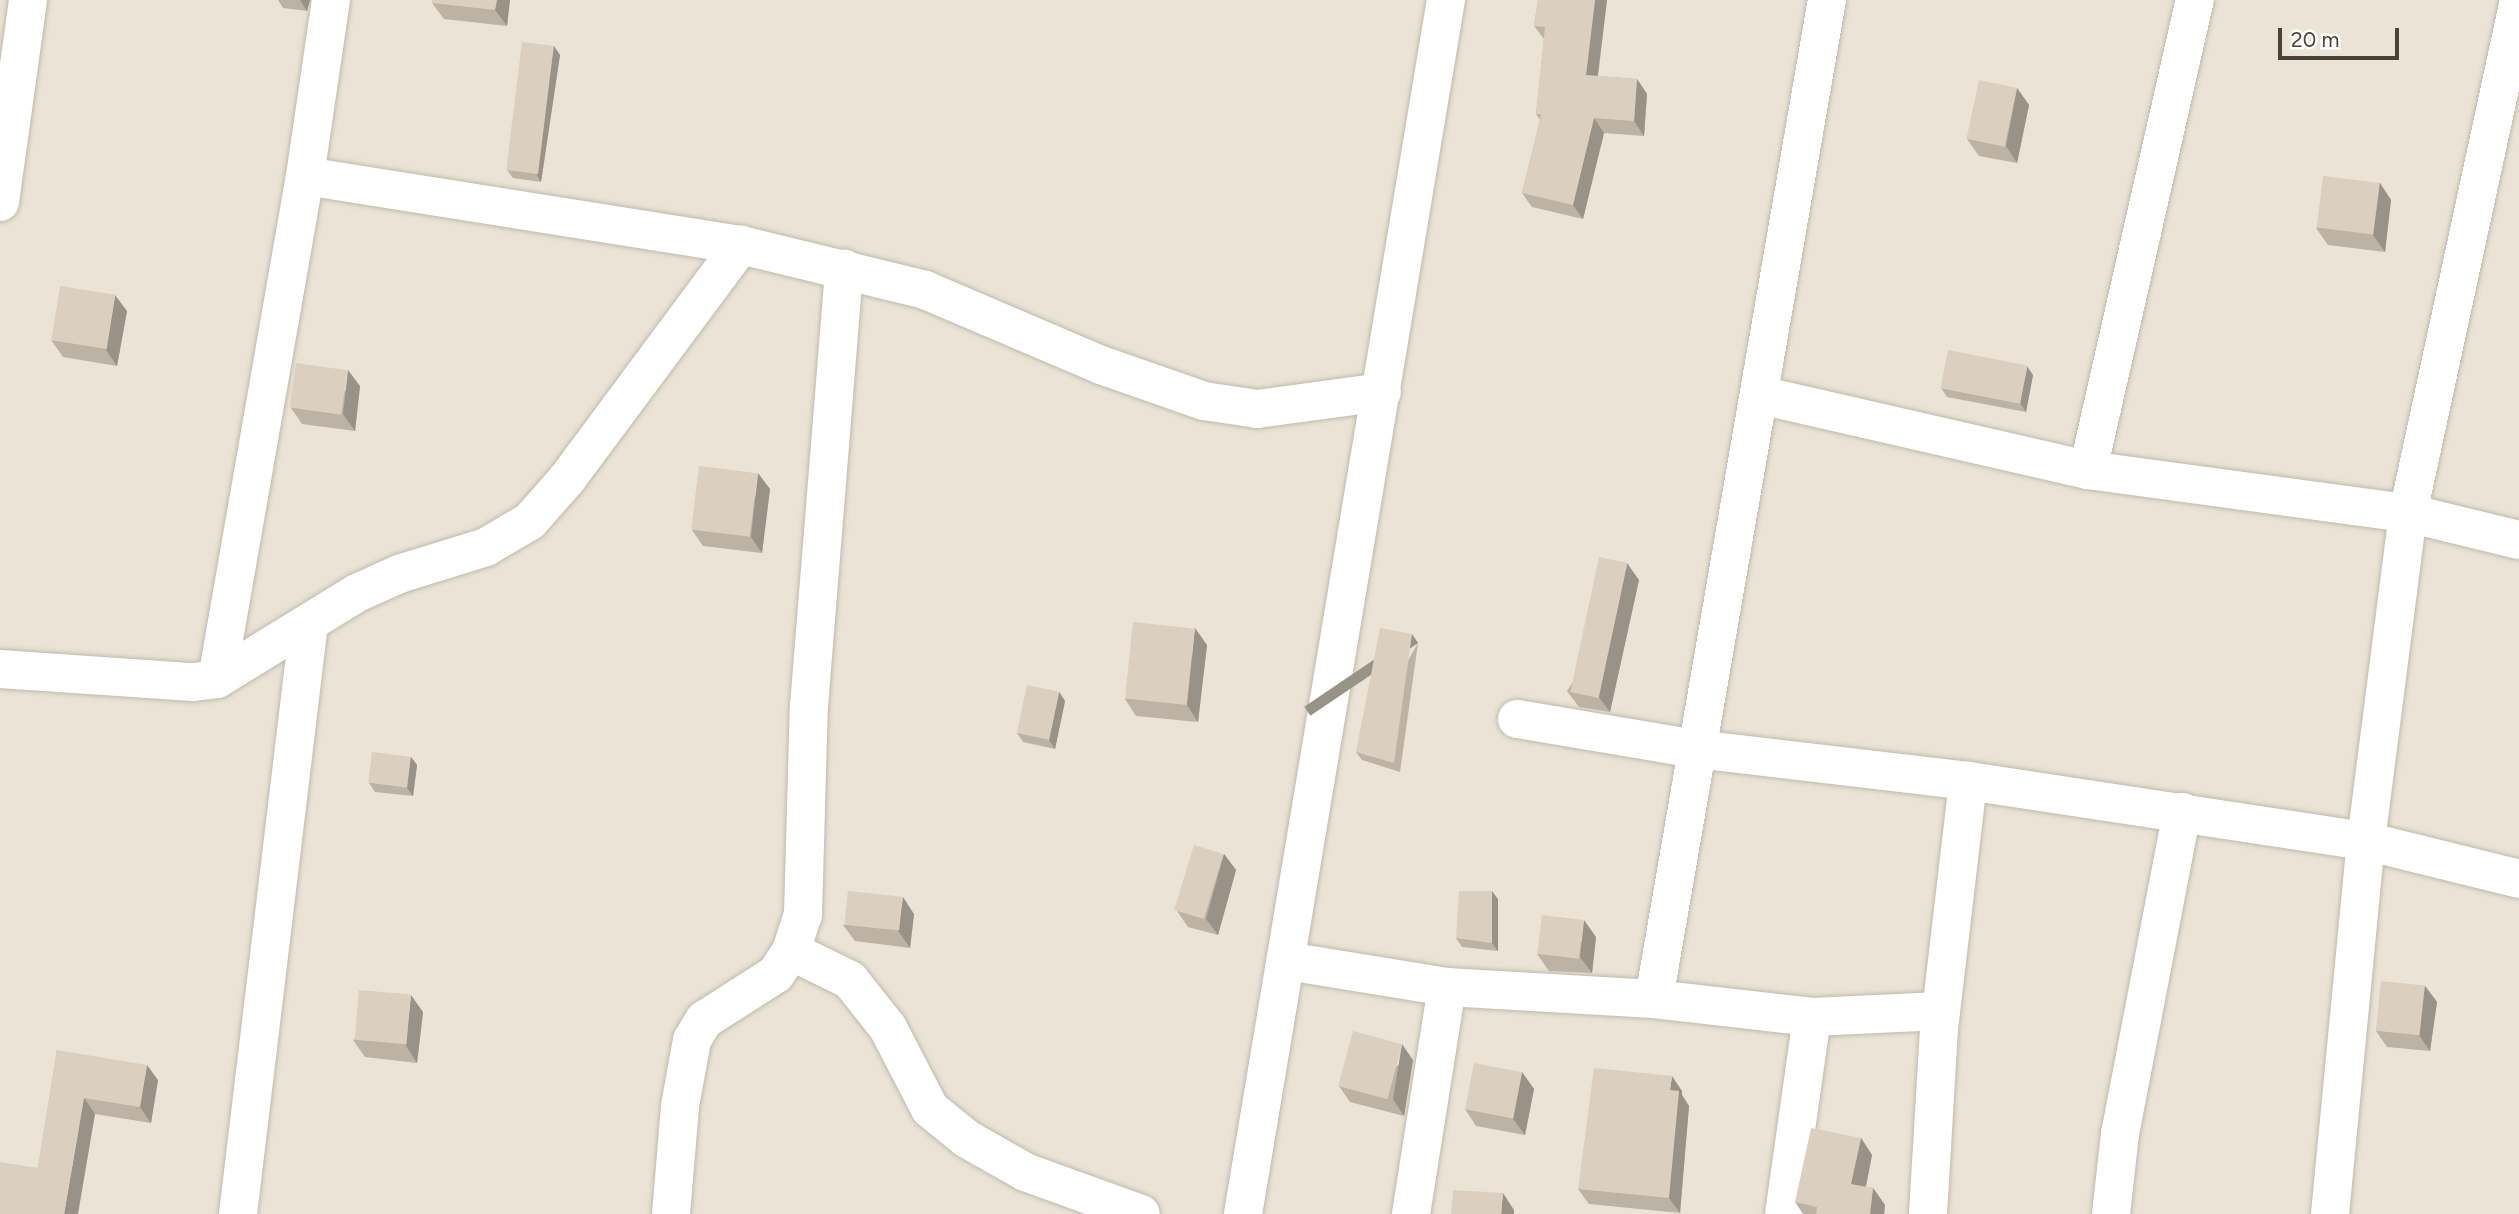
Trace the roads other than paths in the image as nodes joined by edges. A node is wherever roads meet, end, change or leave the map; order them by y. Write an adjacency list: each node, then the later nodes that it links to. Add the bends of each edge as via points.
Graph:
1 (28, 0): 7 (street)
2 (331, 0): 8 (street)
3 (1447, 0): 12 (street)
4 (1827, 0): 13 (street)
5 (2195, 0): 14 (street)
6 (2519, 0): 15 (street)
7 (10, 65): 9 (street)
8 (305, 176): 10 (street); 19 (street)
9 (0, 202)
10 (741, 244): 11 (street); 17 (street, via 567,479 530,521 486,547 399,574)
11 (844, 268): 12 (street, via 925,290 1101,365 1204,401 1257,409); 26 (street, via 809,706 803,915)
12 (1382, 393): 27 (street)
13 (1760, 395): 14 (street); 21 (street)
14 (2088, 470): 15 (street)
15 (2408, 513): 16 (street); 24 (street)
16 (2519, 540)
17 (309, 623): 19 (street); 32 (street)
18 (0, 669): 19 (street, via 193,682)
19 (217, 679)
20 (1517, 719): 21 (street)
21 (1698, 749): 22 (street); 29 (street)
22 (1968, 781): 23 (street); 30 (street)
23 (2182, 812): 24 (street); 39 (street, via 2120,1134)
24 (2366, 841): 25 (street); 40 (street)
25 (2519, 879)
26 (792, 951): 33 (street, via 757,990 704,1020 692,1040 680,1106); 34 (street, via 850,980 888,1028 930,1109 967,1139 1025,1172)
27 (1287, 961): 28 (street); 35 (street)
28 (1447, 987): 29 (street); 36 (street)
29 (1654, 999): 31 (street)
30 (1941, 1011): 31 (street); 38 (street)
31 (1812, 1017): 37 (street)
32 (238, 1214)
33 (671, 1214)
34 (1141, 1214)
35 (1243, 1214)
36 (1411, 1214)
37 (1784, 1214)
38 (1928, 1214)
39 (2111, 1214)
40 (2330, 1214)

